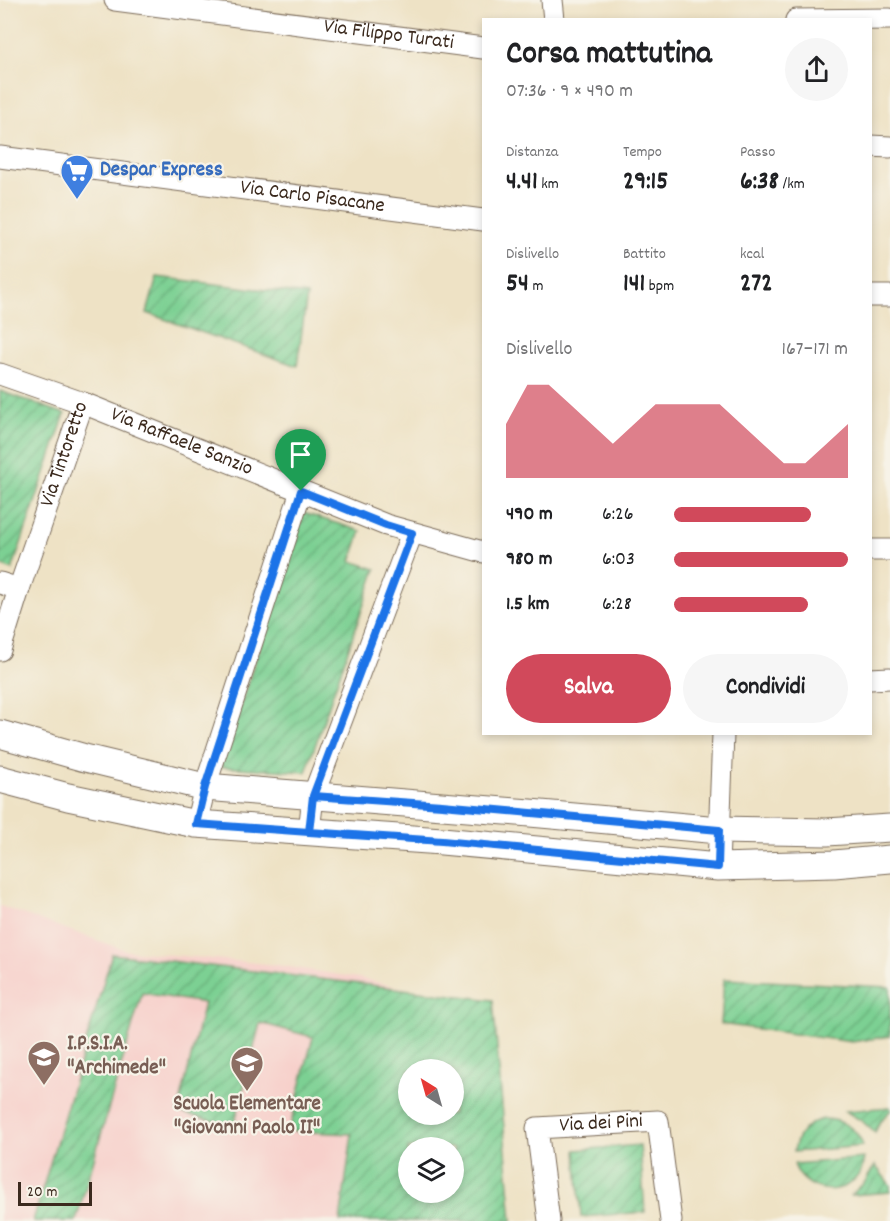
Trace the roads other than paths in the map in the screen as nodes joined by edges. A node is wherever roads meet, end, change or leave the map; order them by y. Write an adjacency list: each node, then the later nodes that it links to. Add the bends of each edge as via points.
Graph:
1 (115, 0): 6 (street, Via Filippo Turati)
2 (552, 0): 3 (street)
3 (554, 18)
4 (872, 19): 5 (street)
5 (890, 19)
6 (482, 48)
7 (872, 146): 8 (street)
8 (890, 147)
9 (0, 157): 10 (street, Via Carlo Pisacane)
10 (482, 220)
11 (872, 296): 12 (street)
12 (890, 296)
13 (0, 374): 14 (street, Via Tintoretto)
14 (83, 404): 15 (street, Via Raffaele Sanzio); 20 (street, Via Tintoretto)
15 (301, 491): 16 (street, Via Raffaele Sanzio); 27 (street)
16 (412, 533): 19 (street, Via Raffaele Sanzio); 28 (street)
17 (890, 549): 18 (street)
18 (872, 550)
19 (482, 552)
20 (9, 586): 21 (street, Via Tintoretto)
21 (0, 650)
22 (890, 678): 23 (street)
23 (872, 679)
24 (0, 734): 27 (street)
25 (723, 735): 31 (street)
26 (0, 779): 29 (street)
27 (205, 787): 28 (street); 29 (street)
28 (313, 796): 31 (street); 32 (street)
29 (196, 824): 32 (street)
30 (890, 828): 31 (street, via 826,832)
31 (719, 830): 34 (street)
32 (309, 832): 34 (street)
33 (890, 860): 34 (street)
34 (718, 867)
35 (549, 1221): 36 (street, Via dei Pini, via 537,1128 658,1121)
36 (671, 1221)

